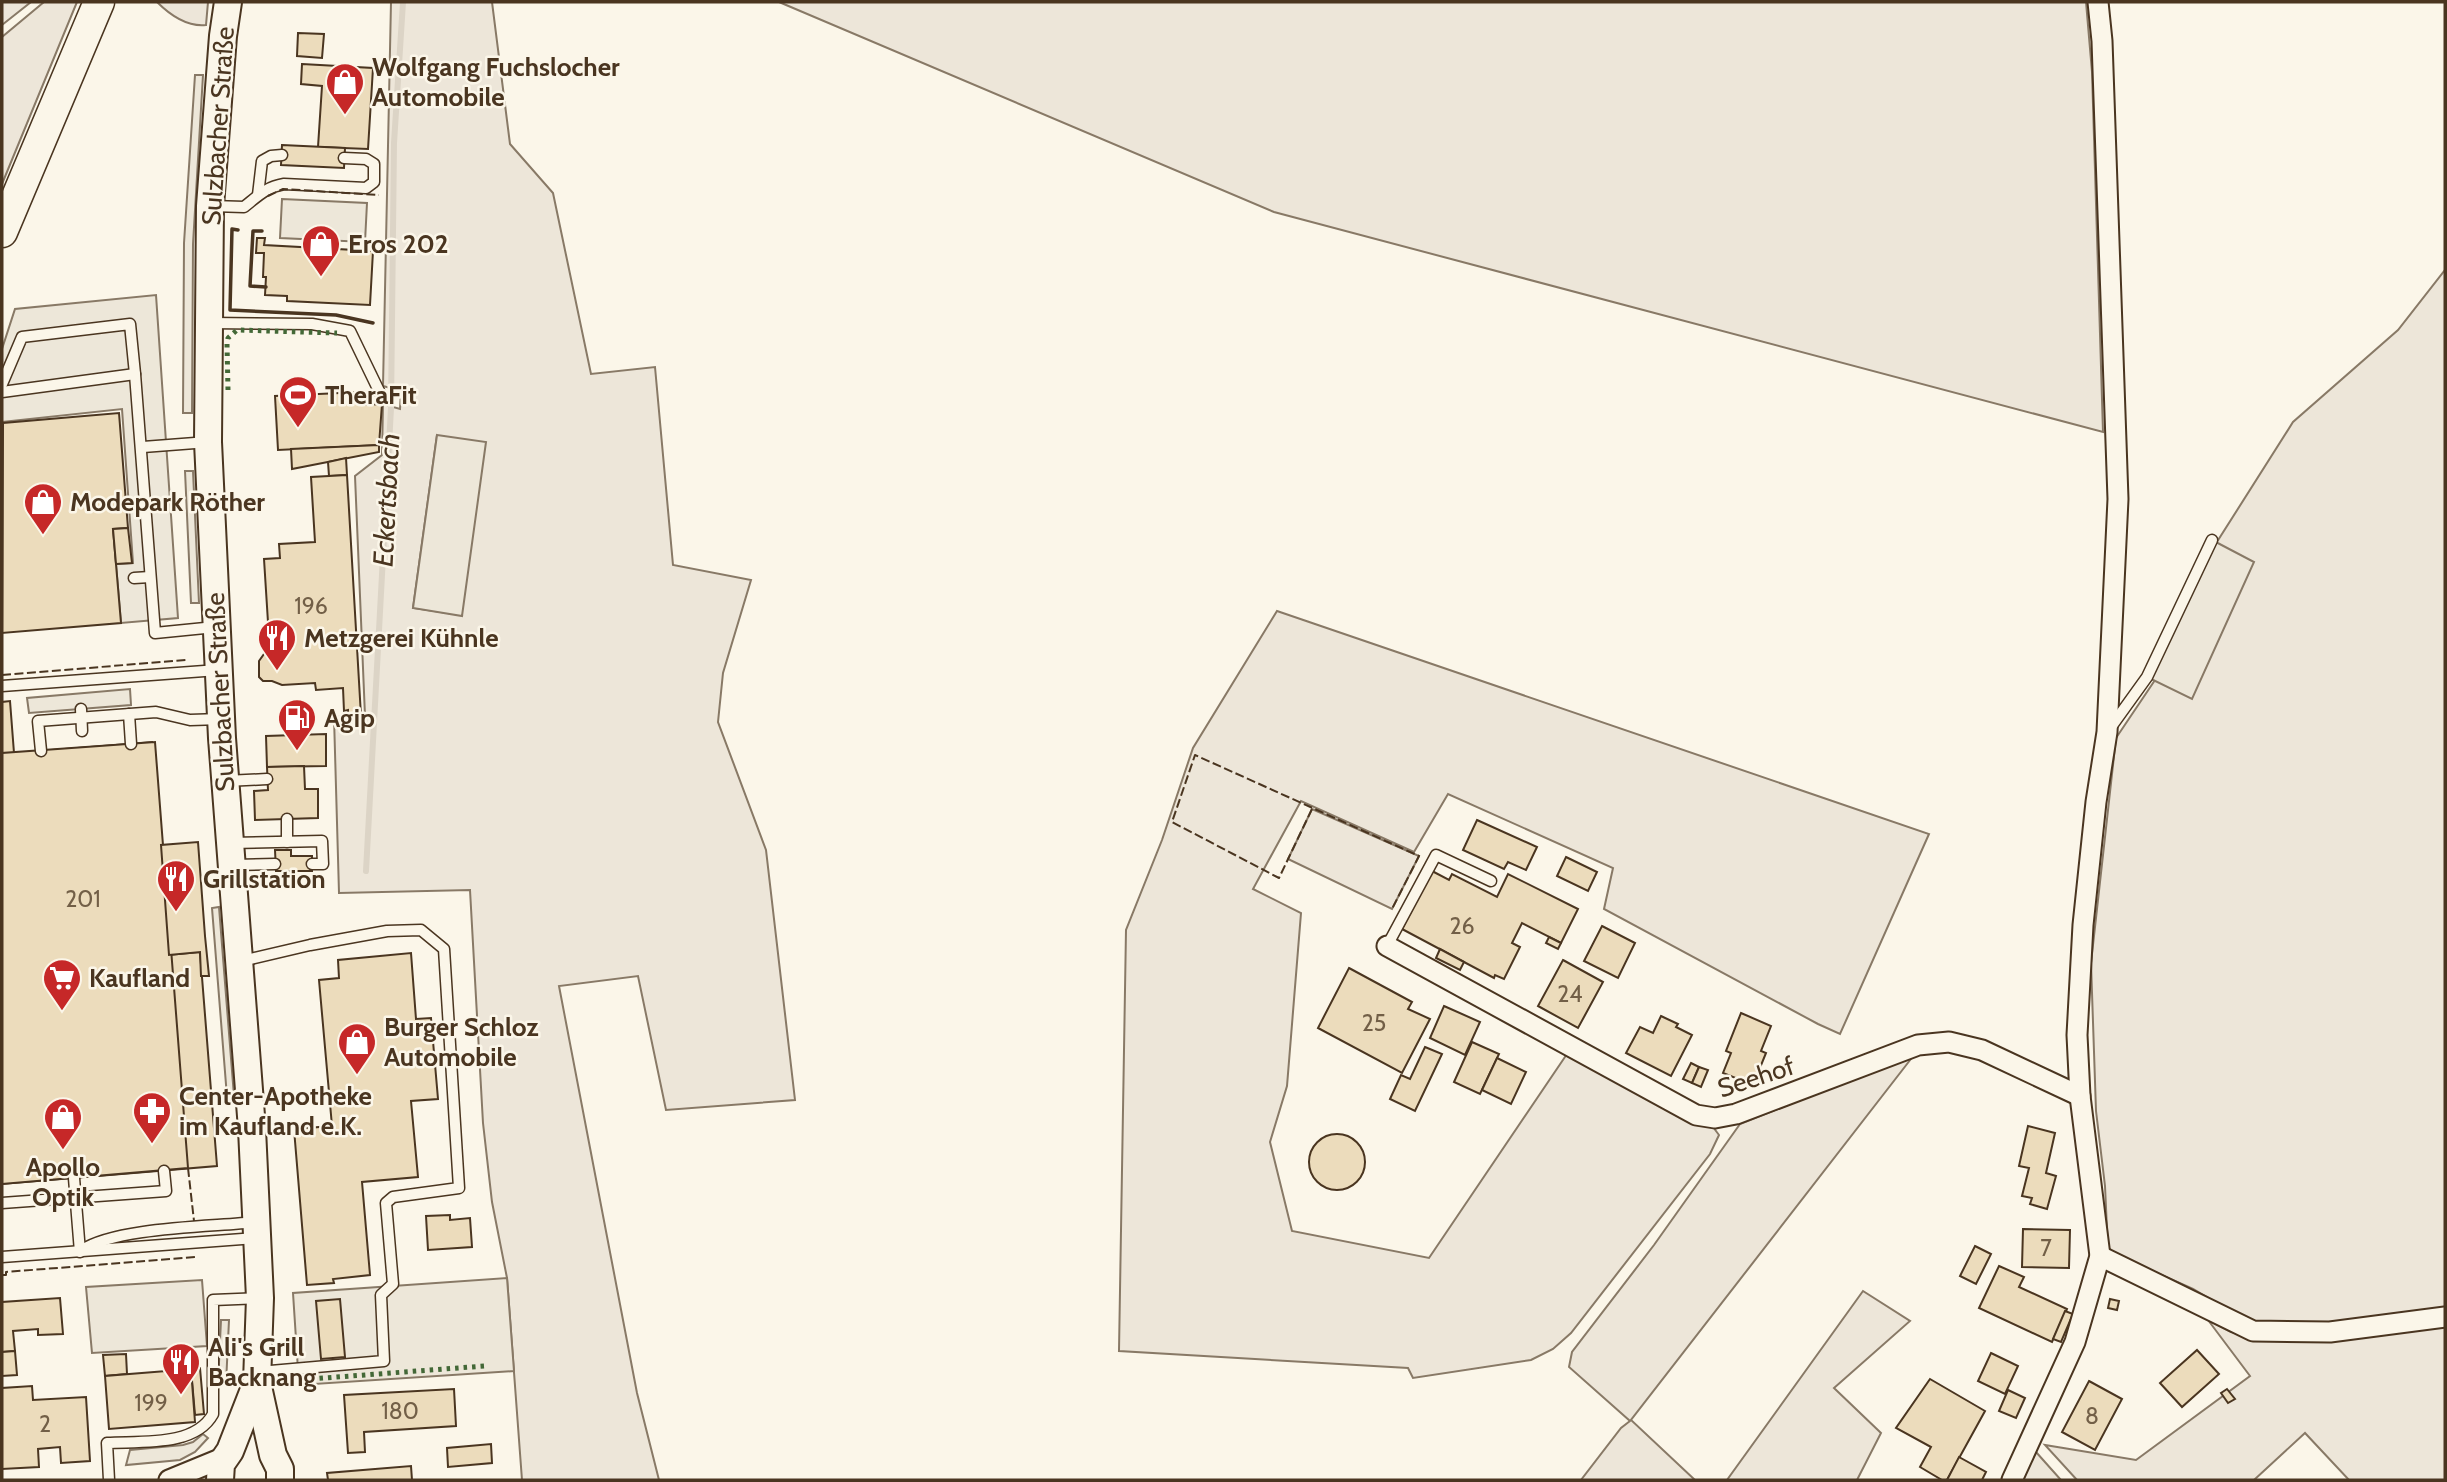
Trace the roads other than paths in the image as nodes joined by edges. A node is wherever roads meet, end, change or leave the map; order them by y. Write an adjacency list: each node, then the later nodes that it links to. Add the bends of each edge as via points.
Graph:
1 (99, 2): 8 (main road)
2 (228, 2): 7 (street, Sulzbacher Straße)
3 (2098, 2): 26 (street, via 2118,499)
4 (282, 155): 6 (lane, via 262,161)
5 (344, 158): 6 (lane, via 374,164 374,182 366,188 284,184)
6 (258, 195): 7 (lane, via 244,207)
7 (210, 206): 9 (street, Sulzbacher Straße)
8 (2, 232)
9 (209, 323): 13 (lane, via 312,324 350,331); 14 (street, Sulzbacher Straße)
10 (135, 374): 11 (lane, via 130,324 22,337); 12 (lane); 17 (lane)
11 (2, 384)
12 (2, 391)
13 (380, 393)
14 (208, 442): 15 (lane); 19 (street, Sulzbacher Straße)
15 (143, 447)
16 (2212, 540): 26 (lane, via 2147,677)
17 (150, 577): 18 (lane); 19 (lane, via 155,633)
18 (134, 578)
19 (216, 626): 20 (street, Sulzbacher Straße)
20 (219, 670): 21 (lane); 24 (street, Sulzbacher Straße)
21 (2, 686)
22 (81, 713): 23 (lane); 25 (lane); 27 (lane, via 38,721)
23 (128, 714): 24 (lane); 29 (lane)
24 (222, 719): 32 (street, Sulzbacher Straße)
25 (82, 731)
26 (2107, 732): 41 (street, via 2081,970)
27 (39, 734): 28 (lane); 30 (lane)
28 (27, 735)
29 (133, 738)
30 (41, 751)
31 (267, 779): 32 (lane)
32 (225, 781): 35 (street, Sulzbacher Straße)
33 (286, 819): 34 (lane)
34 (287, 842): 35 (lane); 37 (lane, via 322,841 323,864)
35 (230, 854): 36 (lane); 40 (street, Sulzbacher Straße)
36 (275, 864)
37 (312, 864)
38 (1491, 881): 39 (lane, via 1437,855)
39 (1387, 946): 41 (street, Seehof, via 1696,1115 1736,1114 1918,1045 1949,1042 2004,1060)
40 (238, 962): 46 (street, Sulzbacher Straße); 52 (lane, via 387,931 421,930 444,949 459,1188 393,1197 386,1203 393,1284 381,1294 384,1362)
41 (2080, 1096): 48 (street)
42 (164, 1171): 44 (lane, via 166,1191)
43 (74, 1178): 44 (lane)
44 (76, 1198): 45 (lane); 47 (lane)
45 (2, 1203)
46 (256, 1230): 47 (lane); 47 (lane, via 140,1232 97,1241); 50 (street, Sulzbacher Straße)
47 (80, 1252): 49 (lane)
48 (2100, 1256): 51 (street, via 2253,1331 2330,1332); 58 (street, via 2076,1342)
49 (2, 1257)
50 (260, 1298): 52 (street, Sulzbacher Straße); 55 (lane, via 208,1300 216,1351 213,1413 206,1426 176,1442 107,1443)
51 (2445, 1317)
52 (258, 1377): 53 (street, Sulzbacher Straße); 54 (street, Sulzbacher Straße)
53 (273, 1455): 54 (street, via 251,1444); 57 (street, Sulzbacher Straße)
54 (225, 1463): 56 (street)
55 (109, 1480)
56 (169, 1480)
57 (280, 1480)
58 (2012, 1480)

